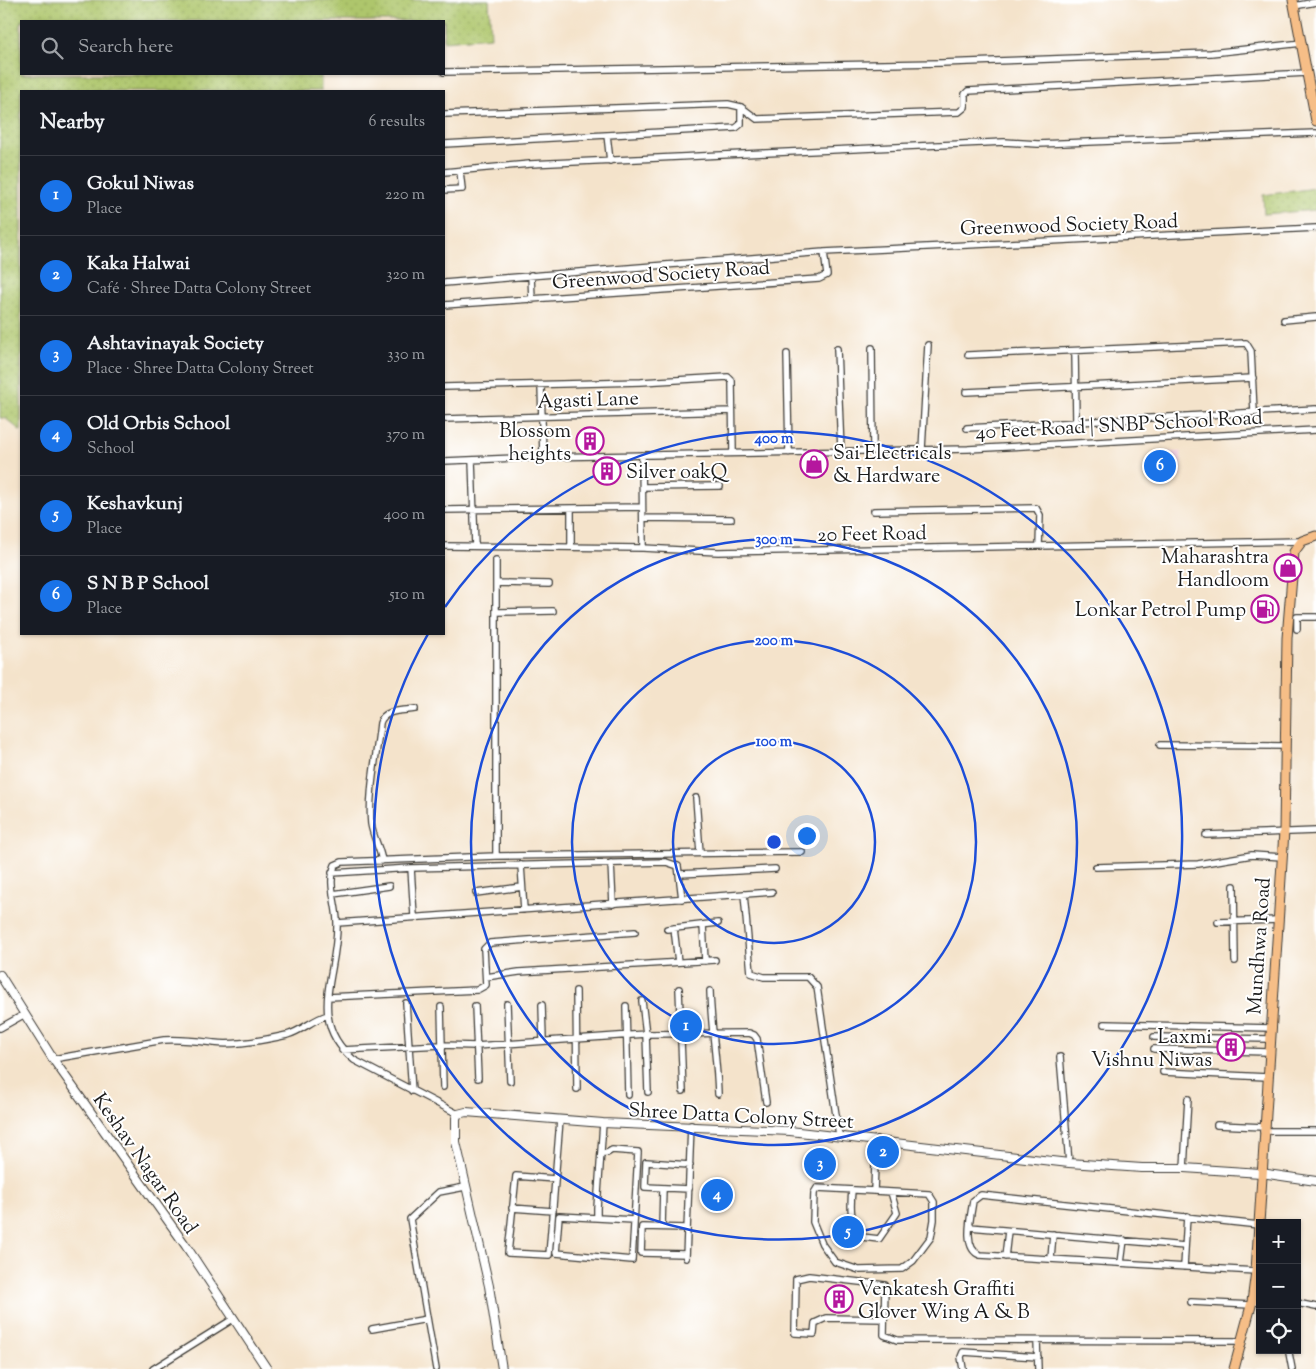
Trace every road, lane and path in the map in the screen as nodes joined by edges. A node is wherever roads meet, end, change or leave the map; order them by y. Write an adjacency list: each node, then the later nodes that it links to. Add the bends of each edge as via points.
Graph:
1 (1316, 2): 2 (street)
2 (1293, 3): 3 (main road)
3 (1302, 43): 4 (street, via 1211,53 941,63); 5 (main road)
4 (445, 72)
5 (1307, 73): 6 (street, via 968,91 965,107 959,112 757,119); 8 (main road)
6 (741, 107): 7 (street, via 728,104 638,106); 10 (street, via 741,124 736,128)
7 (445, 114)
8 (1316, 121)
9 (1316, 133): 12 (street, via 994,143)
10 (607, 135): 11 (street); 12 (street)
11 (445, 144)
12 (610, 161): 13 (street)
13 (460, 171): 14 (street); 15 (street, via 462,189)
14 (445, 172)
15 (445, 190)
16 (1316, 228): 17 (street, Greenwood Society Road)
17 (824, 252): 18 (street, Greenwood Society Road); 20 (street, Greenwood Society Road, via 827,275 819,279)
18 (531, 275): 19 (street, Greenwood Society Road); 20 (street, Greenwood Society Road)
19 (445, 283)
20 (532, 300): 21 (street, Greenwood Society Road)
21 (445, 305)
22 (1316, 317): 23 (street)
23 (1284, 320)
24 (928, 345): 43 (street)
25 (872, 348): 45 (street)
26 (837, 349): 44 (street)
27 (1075, 351): 29 (street); 30 (street, via 1246,343 1251,351); 32 (street)
28 (787, 354): 47 (street)
29 (968, 355)
30 (1253, 378): 32 (street); 37 (street)
31 (541, 385): 33 (street); 36 (street, via 728,377 732,381); 38 (street)
32 (1076, 386): 34 (street); 40 (street)
33 (445, 387)
34 (966, 392)
35 (1316, 409): 37 (street)
36 (732, 411): 38 (street, Agasti Lane); 46 (street)
37 (1254, 412): 40 (street)
38 (542, 416): 39 (street, Agasti Lane); 49 (street)
39 (445, 419)
40 (1076, 422): 41 (street)
41 (967, 428)
42 (1316, 430): 43 (street, 40 Feet Road | SNBP School Road, via 968,449)
43 (922, 448): 45 (street, 40 Feet Road | SNBP School Road)
44 (841, 450): 45 (street, 40 Feet Road | SNBP School Road); 47 (street, 40 Feet Road | SNBP School Road)
45 (873, 450)
46 (733, 453): 47 (street, 40 Feet Road | SNBP School Road); 48 (street, 40 Feet Road | SNBP School Road)
47 (789, 453)
48 (642, 455): 49 (street, 40 Feet Road | SNBP School Road); 53 (street)
49 (543, 457): 50 (street, 40 Feet Road | SNBP School Road)
50 (472, 460): 51 (street, 40 Feet Road | SNBP School Road); 56 (street)
51 (445, 461)
52 (720, 486): 53 (street)
53 (643, 487): 54 (street)
54 (642, 507): 57 (street); 59 (street)
55 (445, 510): 56 (street)
56 (474, 510): 57 (street); 64 (street)
57 (571, 510): 66 (street)
58 (874, 511): 65 (street, via 1036,508 1040,515)
59 (643, 518): 60 (street); 67 (street)
60 (731, 519)
61 (1316, 536): 62 (main road)
62 (1302, 541): 65 (street, 20 Feet Road); 77 (main road, Mundhwa Road, via 1294,552 1288,628)
63 (445, 546): 64 (street, 20 Feet Road)
64 (476, 546): 66 (street, 20 Feet Road)
65 (1039, 546): 67 (street, 20 Feet Road, via 718,552)
66 (571, 547): 67 (street, 20 Feet Road)
67 (643, 548)
68 (496, 560): 69 (street)
69 (496, 583): 70 (street); 71 (street)
70 (549, 584)
71 (496, 612): 72 (street); 84 (street)
72 (553, 612)
73 (1316, 617): 74 (street, via 1297,617)
74 (1297, 629)
75 (415, 709): 86 (street, via 388,713 380,723 371,825)
76 (1160, 745): 77 (street)
77 (1286, 746): 80 (main road, Mundhwa Road)
78 (696, 798): 83 (street)
79 (1316, 830): 80 (street)
80 (1284, 831): 81 (street); 85 (main road, Mundhwa Road)
81 (1206, 835)
82 (802, 852): 83 (street)
83 (700, 853): 84 (street)
84 (496, 856): 86 (street)
85 (1282, 857): 89 (street, via 1252,855 1198,864); 105 (main road, Mundhwa Road)
86 (382, 861): 92 (street, via 342,862 335,865)
87 (611, 863): 88 (street); 93 (street, via 672,862 678,866); 102 (street)
88 (521, 865): 90 (street); 96 (street)
89 (1096, 867)
90 (411, 868): 92 (street); 104 (street)
91 (775, 870): 93 (street)
92 (332, 873): 99 (street)
93 (680, 874): 101 (street)
94 (389, 886): 99 (street)
95 (1234, 886): 106 (street)
96 (522, 887): 98 (street); 103 (street)
97 (772, 892): 100 (street)
98 (476, 893)
99 (333, 894): 108 (street)
100 (744, 894): 101 (street); 173 (street, via 751,973 764,977 808,977 818,987)
101 (682, 899): 102 (street)
102 (614, 904): 103 (street)
103 (524, 910): 104 (street)
104 (414, 916): 108 (street)
105 (1278, 920): 106 (street); 135 (main road, Mundhwa Road)
106 (1235, 921): 107 (street); 116 (street)
107 (1218, 922)
108 (338, 923): 123 (street)
109 (718, 923): 110 (street)
110 (703, 925): 111 (street); 115 (street)
111 (674, 928): 112 (street); 117 (street)
112 (667, 929)
113 (635, 932): 119 (street, via 490,943 484,948)
114 (714, 960): 115 (street)
115 (705, 961): 117 (street)
116 (1235, 961)
117 (678, 962): 119 (street)
118 (0, 975): 131 (street, Keshav Nagar Road)
119 (486, 977): 123 (street, via 483,988 477,990)
120 (679, 989): 138 (street)
121 (576, 991): 141 (street)
122 (710, 991): 136 (street)
123 (328, 997): 132 (street)
124 (642, 1001): 137 (street)
125 (406, 1003): 146 (street)
126 (508, 1004): 144 (street)
127 (542, 1005): 142 (street)
128 (475, 1006): 147 (street)
129 (626, 1006): 139 (street)
130 (441, 1007): 145 (street)
131 (25, 1014): 134 (street); 152 (street, Keshav Nagar Road)
132 (328, 1015): 149 (street); 152 (street, via 278,1037 223,1043 164,1040)
133 (1104, 1024): 135 (street)
134 (0, 1028)
135 (1270, 1028): 143 (main road, Mundhwa Road)
136 (711, 1032): 138 (street); 162 (street, via 716,1053); 165 (street, via 754,1035)
137 (646, 1034): 138 (street); 139 (street); 161 (street)
138 (679, 1034): 160 (street)
139 (628, 1037): 141 (street); 163 (street)
140 (1154, 1037): 143 (street)
141 (576, 1038): 142 (street); 158 (street)
142 (543, 1040): 144 (street)
143 (1270, 1040): 150 (main road, Mundhwa Road)
144 (510, 1042): 147 (street); 156 (street)
145 (441, 1045): 146 (street); 147 (street); 157 (street)
146 (409, 1046): 149 (street); 159 (street)
147 (476, 1046): 155 (street)
148 (1154, 1049): 150 (street)
149 (342, 1050): 159 (street, via 354,1060)
150 (1269, 1052): 154 (main road, Mundhwa Road)
151 (1060, 1057): 176 (street)
152 (53, 1059): 211 (street, Keshav Nagar Road, via 186,1246)
153 (1163, 1072): 154 (street)
154 (1267, 1077): 171 (main road, Mundhwa Road)
155 (478, 1078)
156 (510, 1080)
157 (443, 1087)
158 (577, 1089)
159 (412, 1091): 166 (street)
160 (682, 1091)
161 (648, 1092)
162 (718, 1094)
163 (628, 1095)
164 (1188, 1099): 178 (street)
165 (766, 1102)
166 (458, 1114): 167 (street, Shree Datta Colony Street); 182 (street, via 456,1142)
167 (560, 1120): 168 (street, Shree Datta Colony Street); 180 (street)
168 (603, 1123): 169 (street, Shree Datta Colony Street); 175 (street)
169 (691, 1125): 173 (street, Shree Datta Colony Street); 177 (street)
170 (1217, 1125): 171 (street)
171 (1264, 1129): 172 (street); 179 (main road, Mundhwa Road)
172 (1316, 1132)
173 (839, 1135): 174 (street, Shree Datta Colony Street)
174 (876, 1139): 176 (street, Shree Datta Colony Street); 186 (street)
175 (601, 1152): 191 (street); 193 (street, via 638,1152)
176 (1069, 1163): 178 (street, Shree Datta Colony Street)
177 (690, 1165): 183 (street, via 646,1162 645,1187); 184 (street)
178 (1184, 1168): 179 (street, Shree Datta Colony Street)
179 (1261, 1173): 181 (street, Shree Datta Colony Street); 192 (main road, Mundhwa Road)
180 (555, 1179): 188 (street, via 516,1176); 189 (street)
181 (1316, 1181)
182 (465, 1187): 212 (street, via 439,1192 410,1219); 222 (street, via 489,1286)
183 (664, 1188): 184 (street); 195 (street)
184 (689, 1189): 197 (street)
185 (852, 1190): 186 (street); 187 (street, via 849,1210 857,1230 862,1237 879,1239 897,1213); 187 (street, via 817,1188 814,1192 813,1222 828,1255 835,1262 859,1270 902,1270 931,1237 934,1220 932,1197 929,1194)
186 (874, 1191): 187 (street)
187 (891, 1192)
188 (512, 1208): 189 (street); 189 (street, via 510,1254 549,1255)
189 (553, 1211)
190 (1187, 1216): 194 (street); 196 (street, via 981,1195 973,1201); 201 (street)
191 (597, 1218): 193 (street); 193 (street, via 559,1216 556,1254 632,1260)
192 (1258, 1219)
193 (634, 1220)
194 (1256, 1225)
195 (662, 1227): 197 (street); 197 (street, via 642,1227 642,1253 686,1256)
196 (970, 1227): 198 (street); 202 (street, via 970,1244 976,1254)
197 (687, 1228)
198 (1008, 1231): 199 (street); 202 (street)
199 (1053, 1234): 200 (street); 203 (street)
200 (1124, 1240): 201 (street); 204 (street)
201 (1185, 1246): 205 (street)
202 (1005, 1257): 203 (street)
203 (1051, 1259): 204 (street)
204 (1121, 1263): 205 (street)
205 (1184, 1267): 206 (street)
206 (1256, 1271): 208 (main road, Mundhwa Road)
207 (1190, 1302): 208 (street)
208 (1254, 1303): 216 (main road, Mundhwa Road)
209 (1301, 1304): 210 (street)
210 (1316, 1307)
211 (233, 1319): 219 (street); 220 (street, Keshav Nagar Road)
212 (427, 1319): 214 (street); 221 (street)
213 (884, 1319): 213 (street, via 887,1290 882,1283 809,1276 796,1279 795,1333 814,1334 815,1323 826,1318); 215 (street, via 884,1335 897,1340)
214 (372, 1329)
215 (1037, 1341): 216 (street); 218 (street)
216 (1242, 1342): 225 (main road, Mundhwa Road)
217 (1289, 1354): 226 (street)
218 (1038, 1357): 223 (street, via 963,1352); 224 (street)
219 (153, 1369)
220 (266, 1369)
221 (436, 1369)
222 (502, 1369)
223 (963, 1369)
224 (1038, 1369)
225 (1234, 1369)
226 (1292, 1369)

